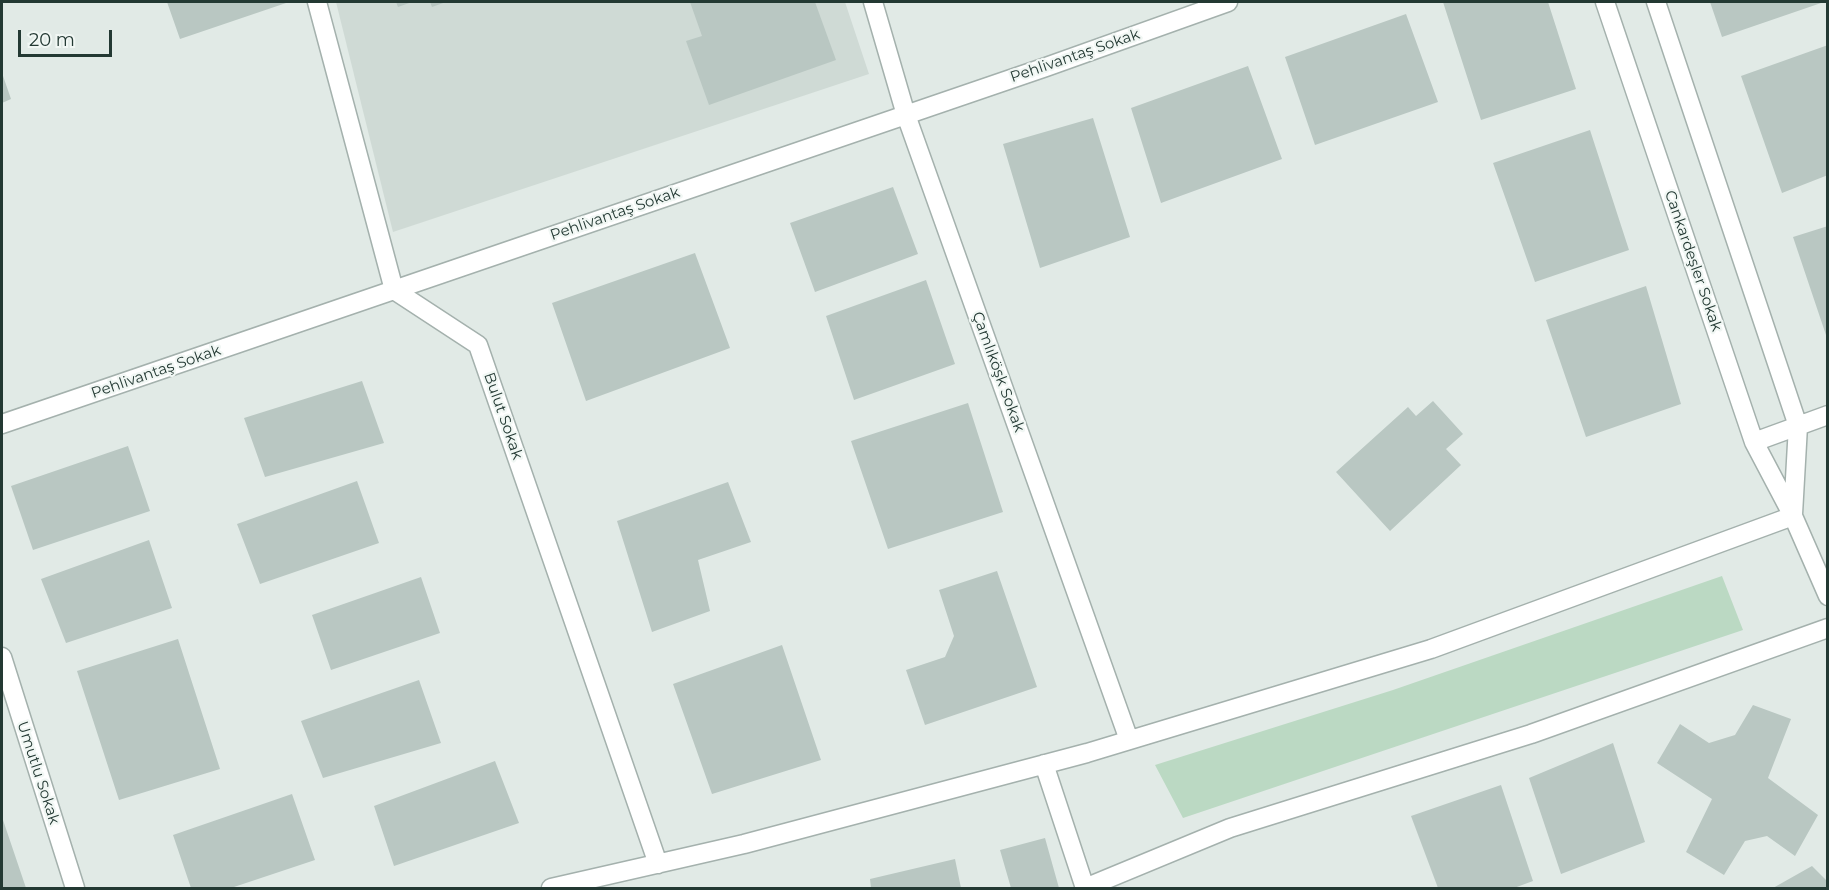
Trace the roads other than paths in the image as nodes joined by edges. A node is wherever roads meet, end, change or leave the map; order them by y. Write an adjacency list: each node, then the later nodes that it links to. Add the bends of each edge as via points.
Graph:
1 (317, 2): 7 (street)
2 (873, 2): 6 (street, Çamlıköşk Sokak)
3 (1228, 2): 6 (street, Pehlivantaş Sokak)
4 (1605, 2): 11 (street, Cankardeşler Sokak)
5 (1656, 2): 10 (street, Cankardeşler Sokak)
6 (906, 115): 7 (street, Pehlivantaş Sokak); 16 (street, Çamlıköşk Sokak)
7 (394, 290): 9 (street, Pehlivantaş Sokak); 18 (street, Bulut Sokak, via 478,345)
8 (1827, 415): 10 (street)
9 (2, 424)
10 (1798, 426): 11 (street); 12 (street, Cankardeşler Sokak)
11 (1754, 442): 12 (street, Cankardeşler Sokak)
12 (1793, 516): 13 (street, Cankardeşler Sokak); 16 (street, via 1431,649)
13 (1827, 596)
14 (1827, 628): 21 (street, via 1531,734 1230,828)
15 (2, 657): 19 (street, Umutlu Sokak)
16 (1129, 740): 17 (street)
17 (1044, 764): 18 (street); 21 (street)
18 (658, 864): 20 (street)
19 (75, 888)
20 (551, 888)
21 (1085, 888)

